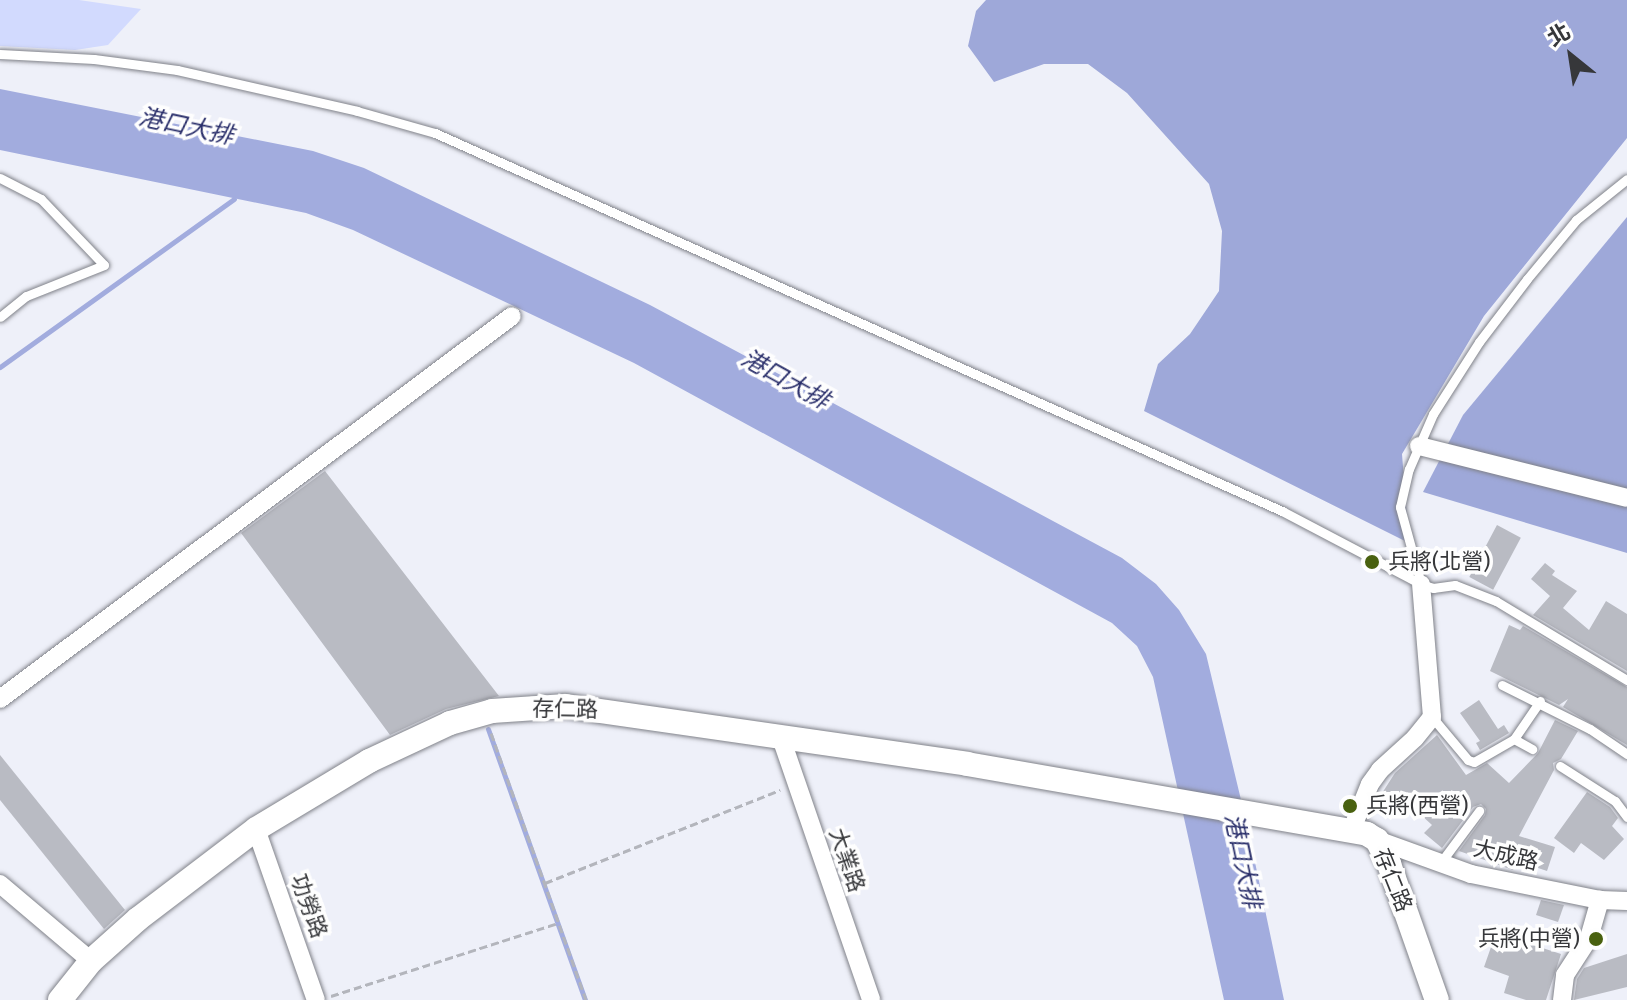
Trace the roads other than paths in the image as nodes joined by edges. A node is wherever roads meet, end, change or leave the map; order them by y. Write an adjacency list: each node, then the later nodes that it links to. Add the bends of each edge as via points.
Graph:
1 (0, 54): 8 (lane, via 177,70 435,133 1282,511)
2 (0, 178): 5 (lane, via 41,199 104,265 26,296)
3 (1627, 179): 6 (lane, via 1576,220 1527,279 1479,342)
4 (512, 316): 11 (street)
5 (0, 317)
6 (1419, 446): 7 (street); 8 (lane, via 1400,507)
7 (1627, 498)
8 (1421, 584): 9 (lane, via 1455,585 1496,601); 13 (street)
9 (1627, 680)
10 (1502, 685): 12 (lane)
11 (0, 699)
12 (1540, 701): 15 (lane); 17 (lane)
13 (1432, 717): 15 (lane, via 1474,762); 22 (street, via 1370,784)
14 (780, 735): 21 (street, 存仁路, via 566,706 492,711 450,723 369,761); 22 (street, 存仁路); 31 (street, 大業路)
15 (1514, 739): 16 (lane)
16 (1532, 749)
17 (1627, 754)
18 (1560, 766): 20 (lane, via 1615,801)
19 (1479, 811): 24 (lane)
20 (1627, 817)
21 (256, 829): 28 (street, 存仁路); 30 (street, 功勞路)
22 (1352, 829): 23 (street, 存仁路)
23 (1377, 840): 24 (street, 大成路); 32 (street, 存仁路)
24 (1441, 862): 27 (street, 大成路, via 1471,874)
25 (0, 884): 28 (street)
26 (1626, 899): 27 (street, 大成路)
27 (1600, 900): 33 (street, via 1589,938 1565,975)
28 (91, 961): 29 (street, 存仁路)
29 (60, 1000)
30 (318, 1000)
31 (871, 1000)
32 (1437, 1000)
33 (1562, 1000)

